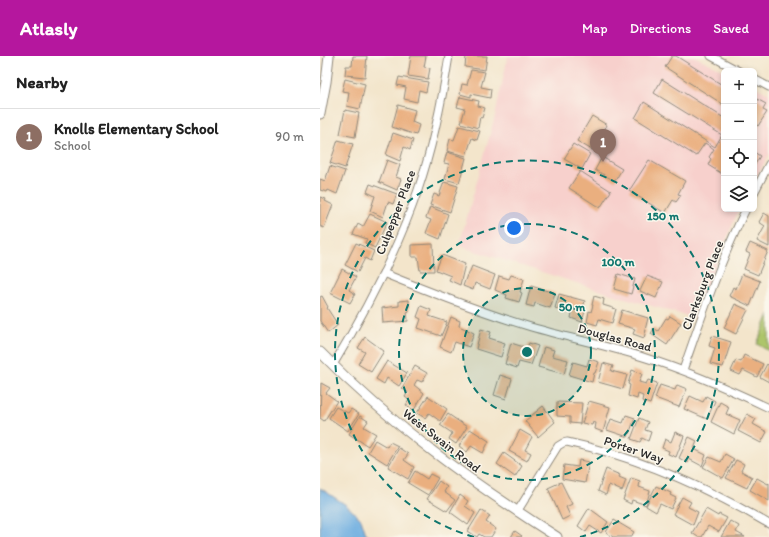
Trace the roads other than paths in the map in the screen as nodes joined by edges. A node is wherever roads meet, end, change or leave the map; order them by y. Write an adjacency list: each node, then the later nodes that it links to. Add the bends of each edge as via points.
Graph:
1 (329, 56): 7 (street)
2 (449, 56): 11 (street, Culpepper Place, via 433,138 418,190)
3 (711, 56): 4 (street)
4 (733, 68)
5 (757, 81): 6 (street)
6 (769, 87)
7 (320, 114)
8 (769, 164): 9 (street)
9 (757, 187)
10 (745, 212): 14 (street, Clarksburg Place, via 725,255)
11 (383, 274): 13 (street, Culpepper Place, via 363,315); 14 (street, Douglas Road, via 436,295 546,331)
12 (320, 352): 13 (street, West Swain Road)
13 (333, 365): 16 (street, West Swain Road, via 411,434)
14 (683, 370): 15 (street, Douglas Road)
15 (769, 408)
16 (517, 512): 17 (street, Porter Way, via 558,446 567,442 665,472 724,499); 18 (street, West Swain Road)
17 (769, 524)
18 (557, 537)

